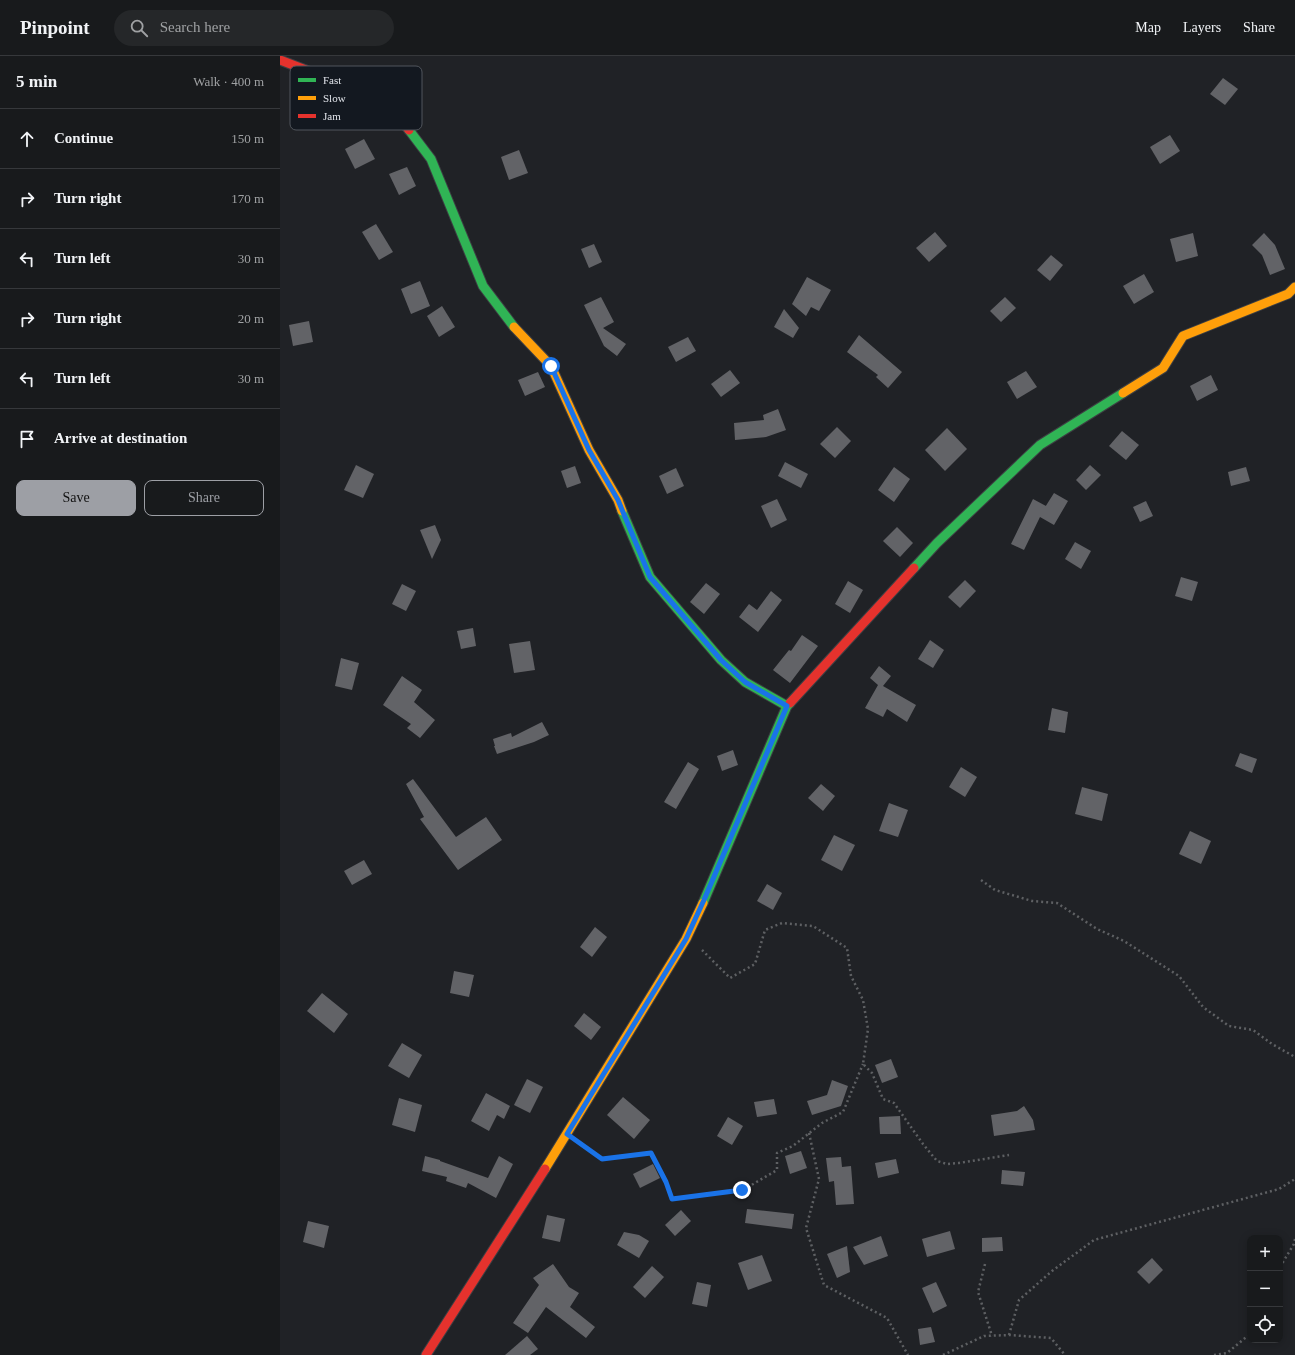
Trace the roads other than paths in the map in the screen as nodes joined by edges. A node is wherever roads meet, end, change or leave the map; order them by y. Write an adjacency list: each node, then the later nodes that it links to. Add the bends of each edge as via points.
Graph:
1 (280, 60): 2 (street)
2 (296, 66)
3 (408, 130): 5 (street, via 431,159 483,286 513,326 551,366 589,450 618,500 650,577 721,660 745,682)
4 (1295, 287): 5 (street, via 1288,294 1183,336 1163,368 1040,445 937,543)
5 (787, 706): 6 (street, via 686,939 567,1134)
6 (426, 1355)

